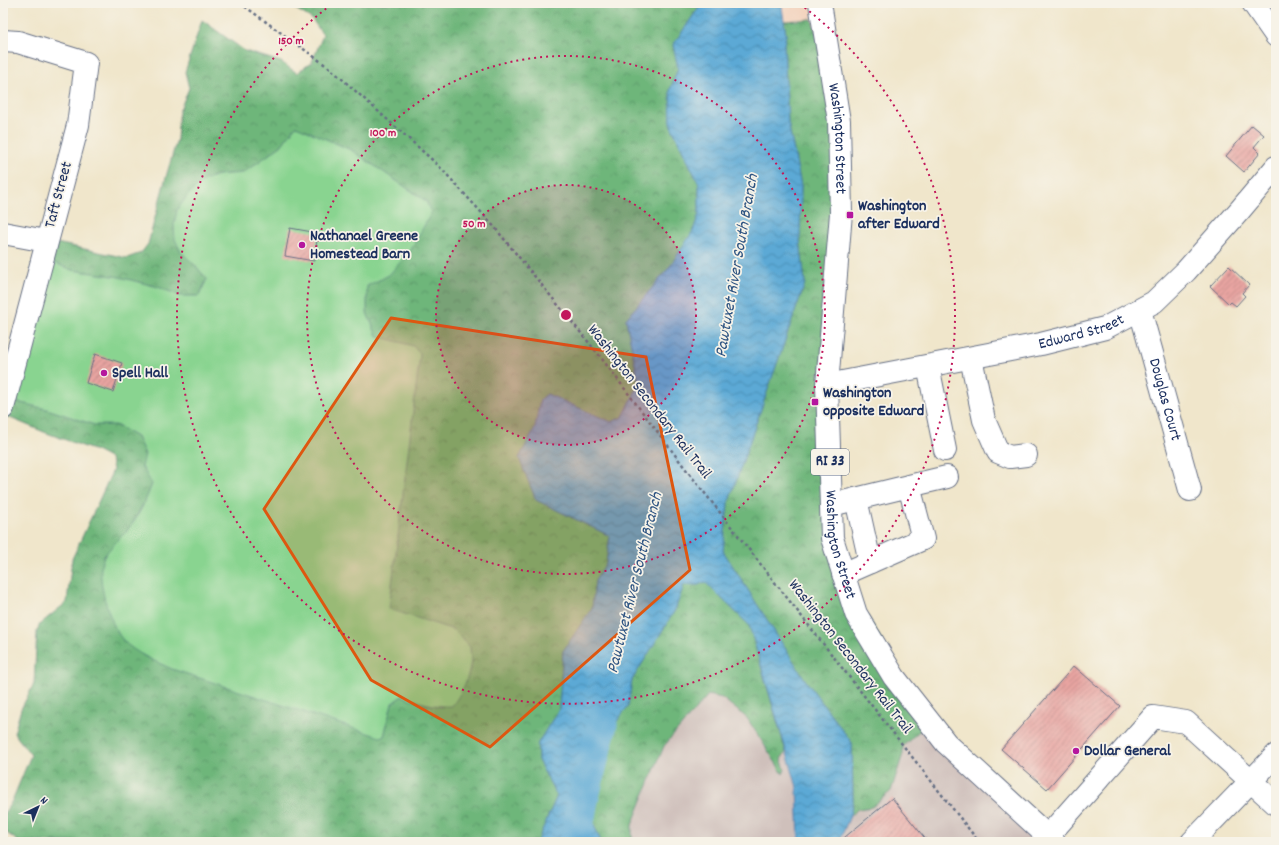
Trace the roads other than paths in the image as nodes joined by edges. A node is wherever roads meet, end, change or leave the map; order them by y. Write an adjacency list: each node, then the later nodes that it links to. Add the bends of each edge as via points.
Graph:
1 (820, 3): 11 (street, Washington Street / RI 33, via 839,121 841,213)
2 (1253, 3): 3 (street)
3 (1276, 36)
4 (3, 40): 7 (street, Taft Street, via 18,42 86,63 78,125)
5 (1276, 167): 8 (street, Edward Street, via 1186,271 1154,302)
6 (3, 233): 7 (street)
7 (46, 241): 12 (street, Taft Street)
8 (1140, 310): 9 (street, Edward Street, via 1105,328); 17 (street, Douglas Court)
9 (971, 358): 10 (street, Edward Street); 14 (street, via 984,420 998,452 1010,457)
10 (928, 366): 11 (street, Edward Street); 13 (street)
11 (827, 385): 19 (street, Washington Street / RI 33)
12 (3, 408)
13 (945, 450)
14 (1026, 455)
15 (947, 477): 16 (street)
16 (909, 486): 18 (street); 20 (street, via 922,539)
17 (1190, 490)
18 (856, 499): 19 (street); 20 (street)
19 (831, 505): 21 (street, Washington Street / RI 33, via 832,538)
20 (870, 562): 21 (street)
21 (843, 574): 25 (street, Washington Street / RI 33, via 856,614 894,677 936,731)
22 (1276, 756): 23 (street)
23 (1251, 782): 24 (street); 25 (street, via 1186,722 1153,717); 26 (street)
24 (1276, 804)
25 (1051, 839)
26 (1192, 842)

